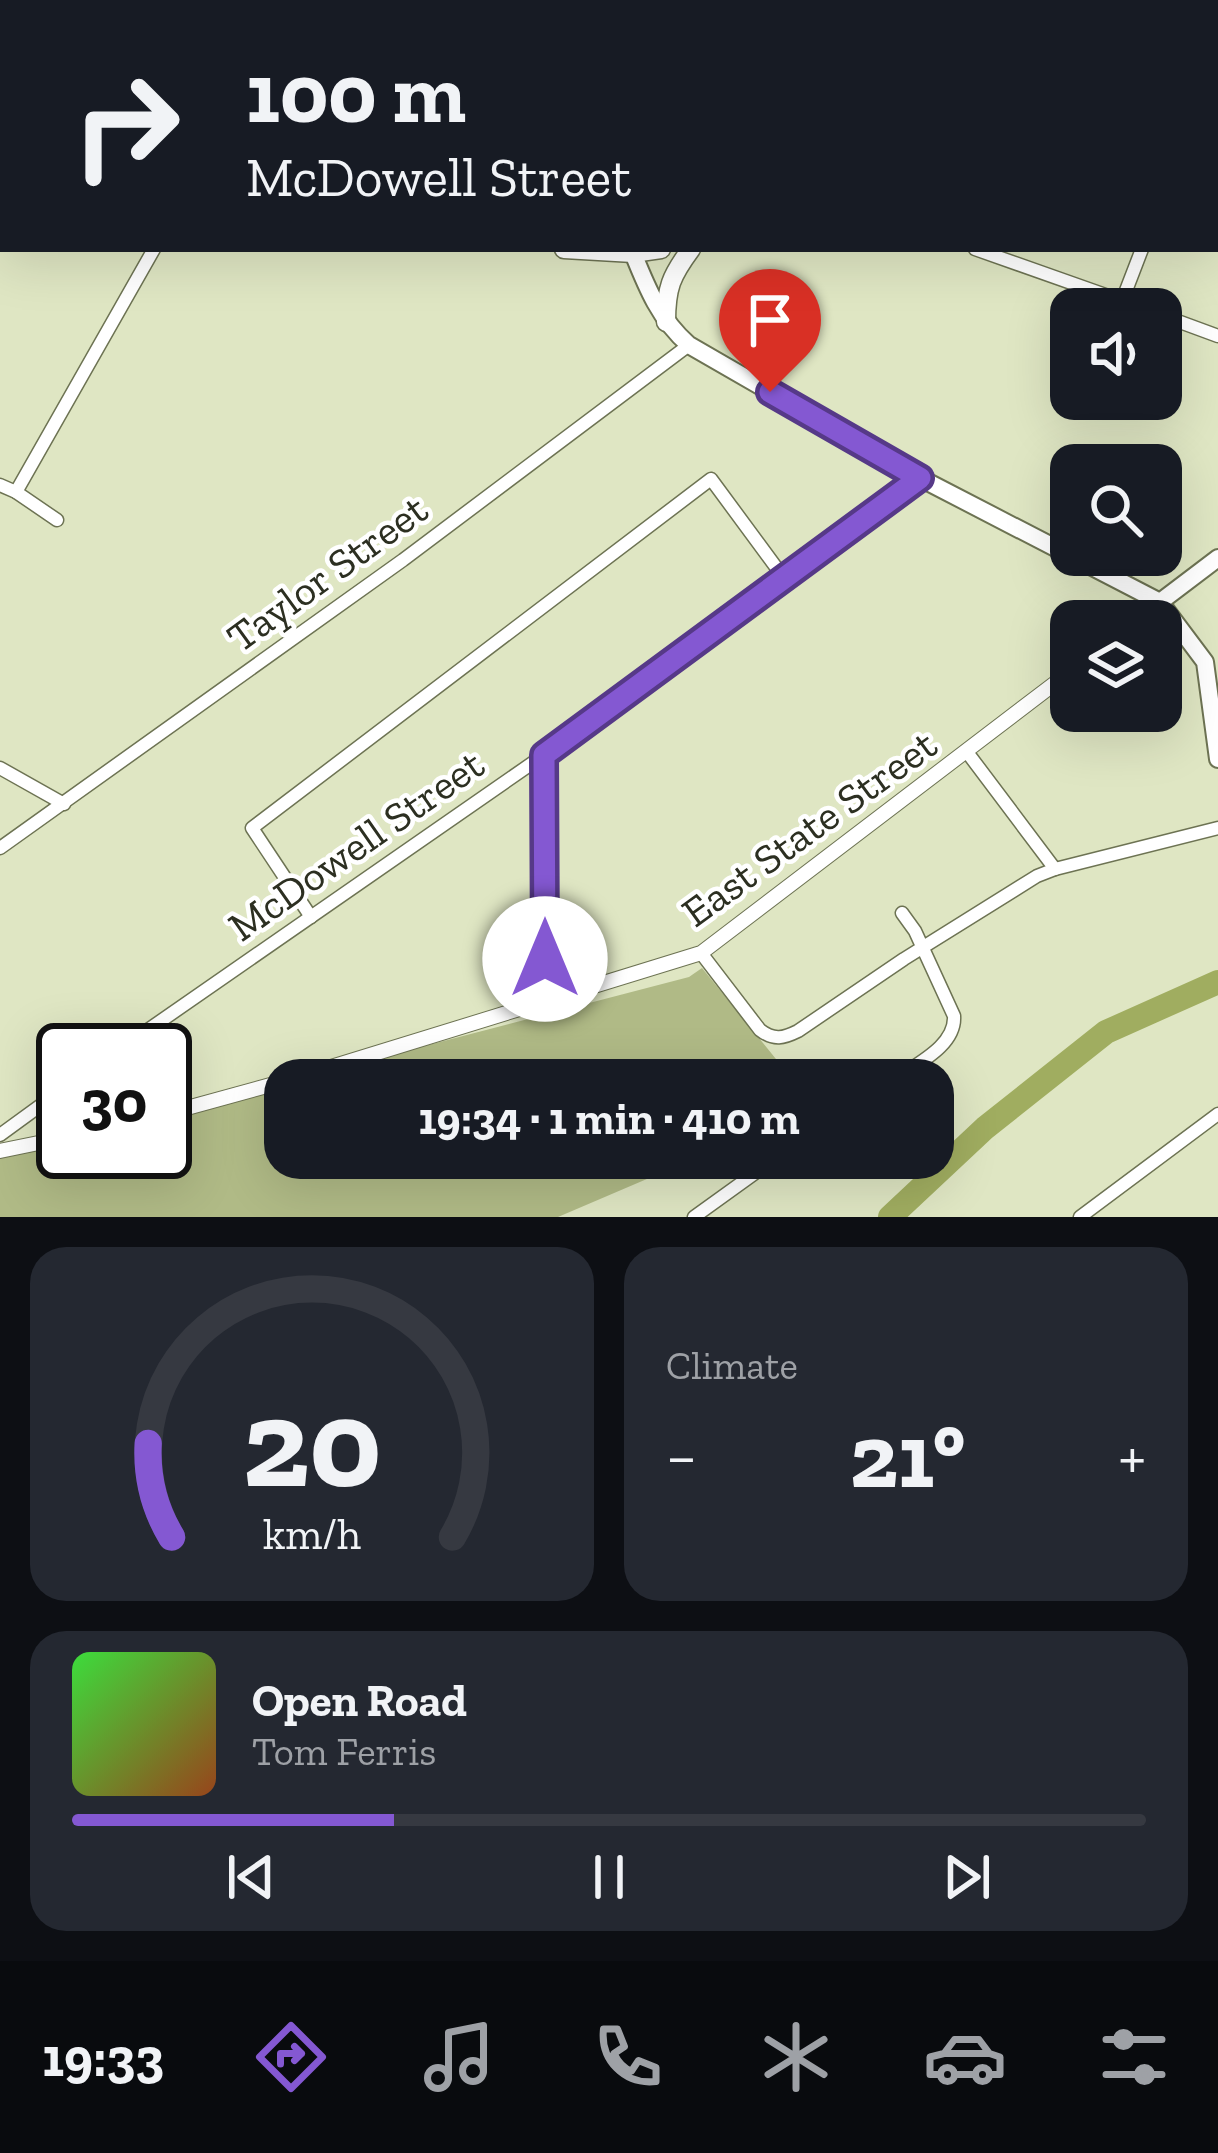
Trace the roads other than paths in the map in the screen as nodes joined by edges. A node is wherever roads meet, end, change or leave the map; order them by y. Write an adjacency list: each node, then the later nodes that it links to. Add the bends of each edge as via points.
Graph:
1 (152, 252): 16 (street)
2 (616, 252): 7 (highway)
3 (640, 252): 7 (highway)
4 (690, 252): 10 (highway, via 668,286)
5 (983, 252): 8 (street)
6 (1141, 252): 9 (street)
7 (633, 253): 10 (main road)
8 (1085, 288)
9 (1127, 288)
10 (666, 322): 13 (main road)
11 (1182, 323): 12 (street)
12 (1218, 336)
13 (689, 345): 14 (main road); 28 (street, Taylor Street)
14 (920, 478): 19 (street, McDowell Street); 20 (main road)
15 (0, 485): 16 (street)
16 (16, 492): 17 (street)
17 (56, 520)
18 (1218, 558): 21 (main road)
19 (784, 578): 25 (street, McDowell Street); 33 (street, via 712,479 252,827)
20 (1156, 600)
21 (1163, 600)
22 (1182, 631): 26 (main road, via 1205,662)
23 (1050, 687): 24 (street, East State Street)
24 (967, 752): 31 (street); 35 (street, East State Street)
25 (544, 755): 33 (street, McDowell Street); 36 (street)
26 (1218, 759)
27 (0, 768): 28 (street)
28 (64, 804): 30 (street, Taylor Street)
29 (1218, 828): 31 (street)
30 (0, 848)
31 (1055, 869): 34 (street)
32 (902, 913): 34 (street)
33 (311, 917): 37 (street, McDowell Street)
34 (923, 948): 35 (street, via 782,1038 760,1030); 39 (street, via 955,1024)
35 (701, 953): 36 (street, East State Street)
36 (549, 1001): 38 (street, East State Street)
37 (158, 1023)
38 (359, 1059)
39 (924, 1059)
40 (264, 1087): 41 (street, East State Street)
41 (192, 1107)
42 (36, 1109): 44 (street)
43 (1218, 1114): 49 (street)
44 (0, 1135)
45 (36, 1144): 46 (street)
46 (0, 1151)
47 (747, 1179): 48 (street)
48 (694, 1217)
49 (1080, 1217)

